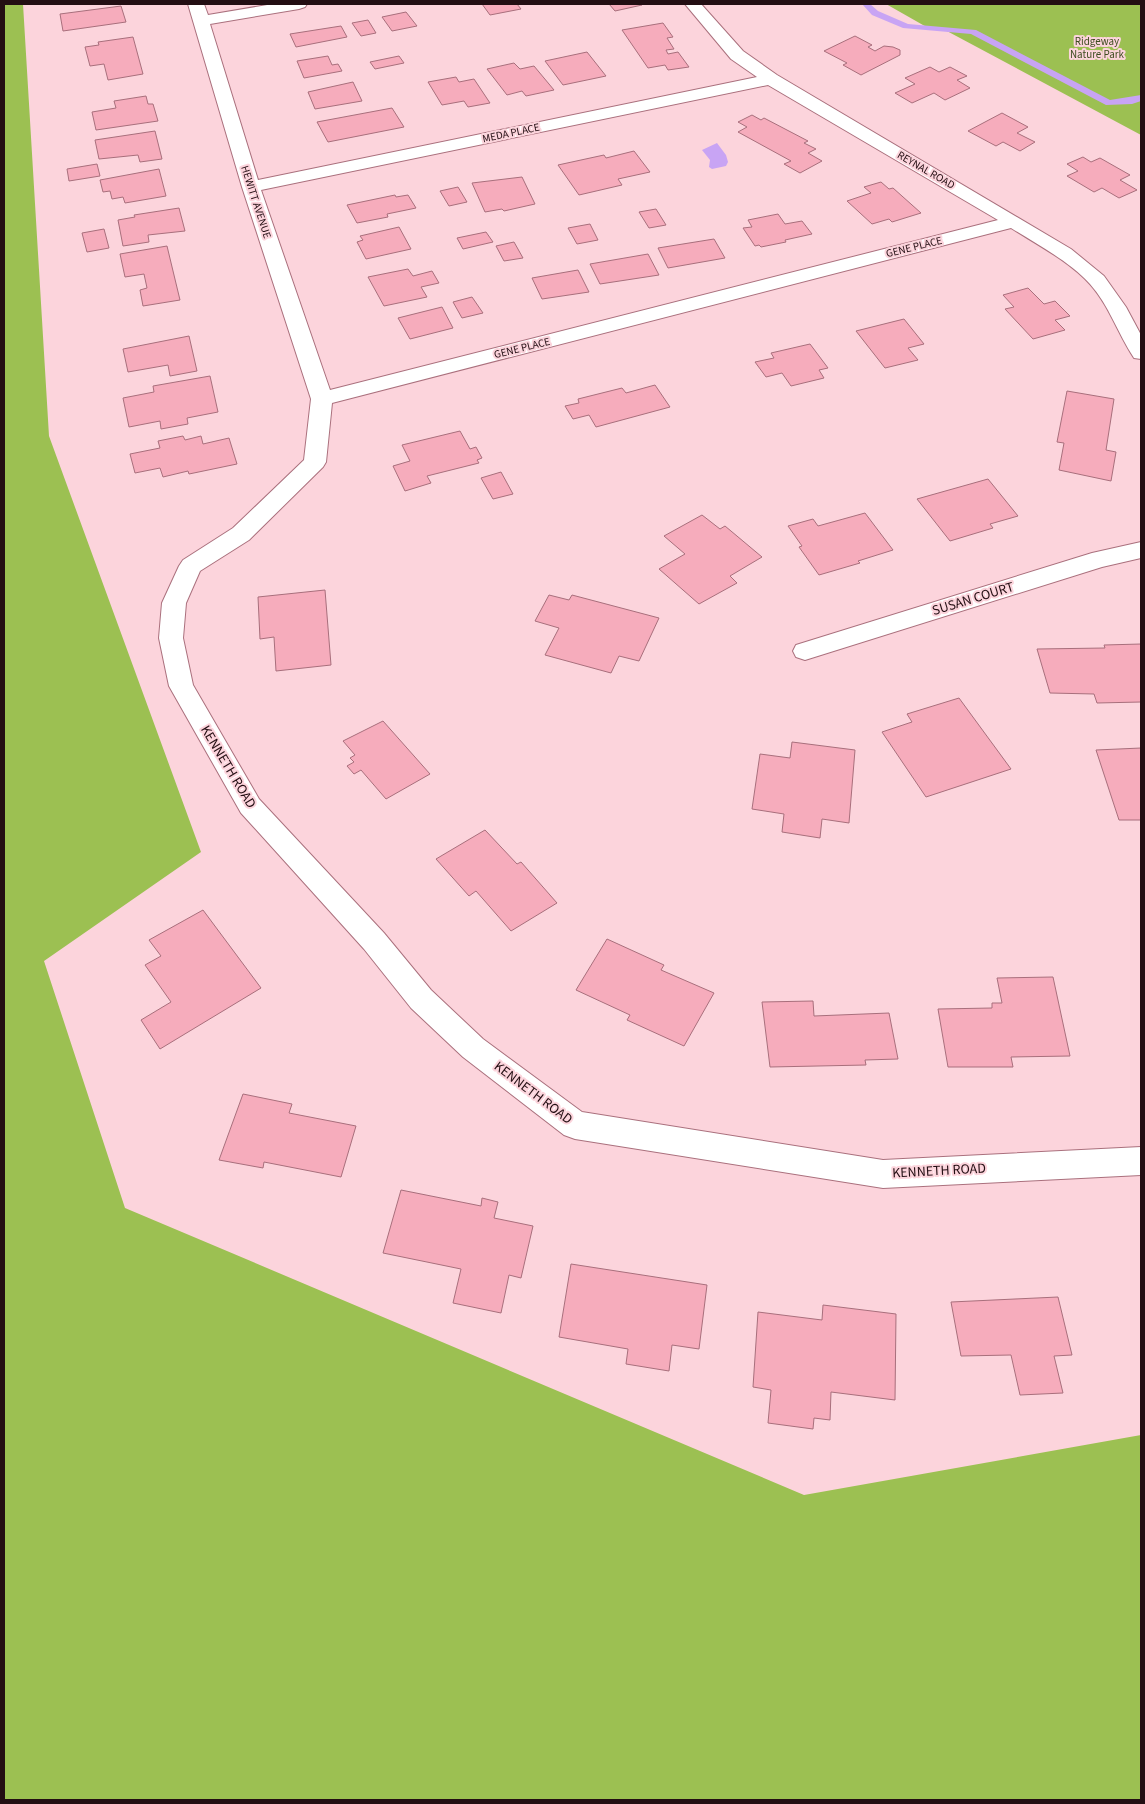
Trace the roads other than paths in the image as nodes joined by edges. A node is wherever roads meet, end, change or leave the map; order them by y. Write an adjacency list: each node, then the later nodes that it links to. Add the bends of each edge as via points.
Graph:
1 (299, 4): 3 (street)
2 (694, 4): 4 (street, REYNAL ROAD, via 737,55)
3 (199, 12): 5 (street, HEWITT AVENUE)
4 (770, 79): 5 (street, MEDA PLACE); 6 (street, REYNAL ROAD)
5 (251, 187): 8 (street, HEWITT AVENUE)
6 (1014, 222): 7 (street, REYNAL ROAD, via 1064,253 1097,280); 8 (street, GENE PLACE)
7 (1141, 353)
8 (322, 399): 11 (street, KENNETH ROAD, via 315,462 241,534 192,566 174,602 170,638 181,686 250,806 374,941 421,999 473,1048 575,1126 884,1174)
9 (1141, 550): 10 (street, SUSAN COURT, via 1100,559)
10 (805, 651)
11 (1141, 1161)

